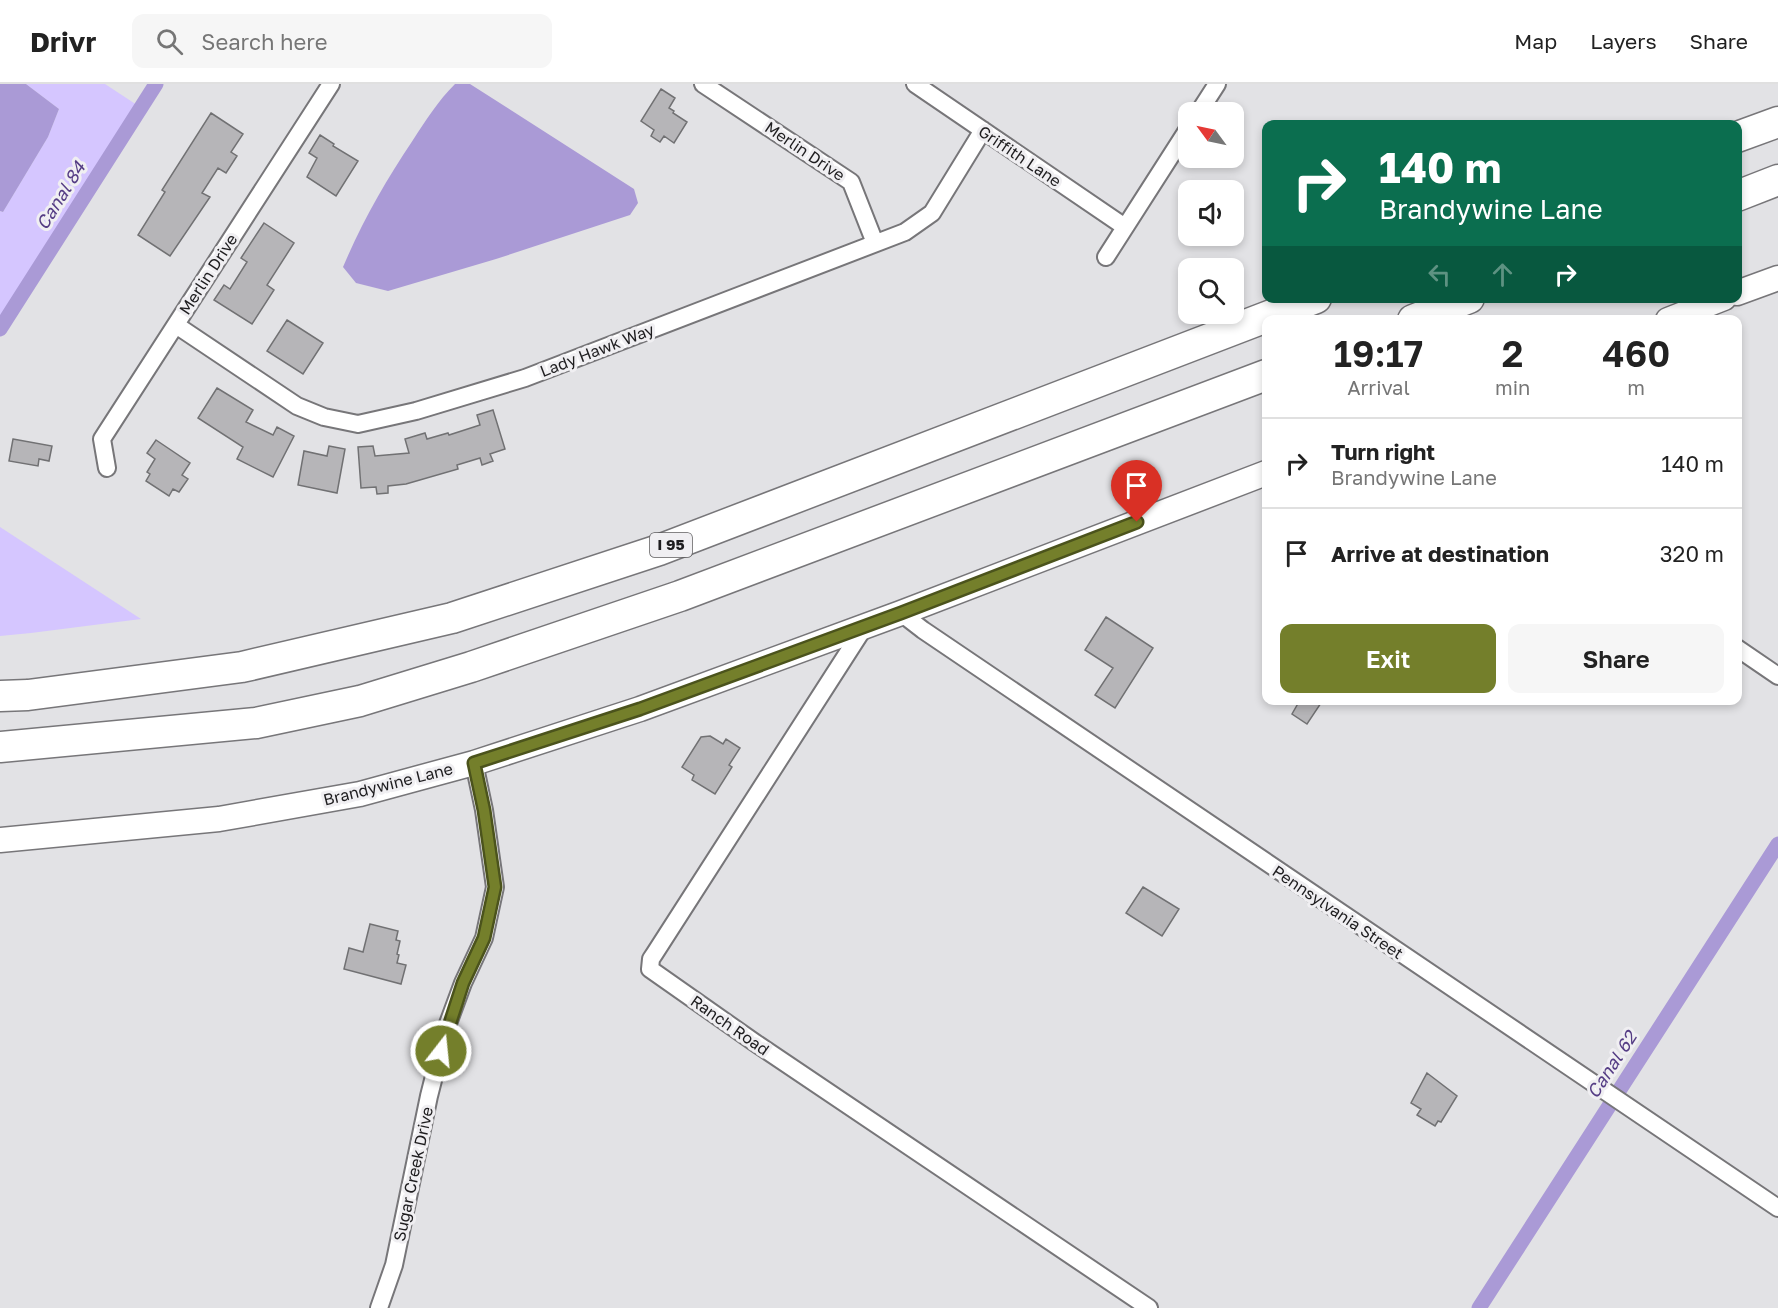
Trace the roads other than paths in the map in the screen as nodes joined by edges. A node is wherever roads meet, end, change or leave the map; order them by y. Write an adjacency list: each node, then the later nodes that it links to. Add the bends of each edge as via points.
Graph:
1 (331, 84): 24 (street, Merlin Drive)
2 (703, 84): 13 (street, Merlin Drive, via 851,182)
3 (915, 84): 7 (street, Griffith Lane)
4 (1217, 84): 5 (street)
5 (1205, 102)
6 (1778, 122): 8 (highway)
7 (983, 130): 12 (street, Griffith Lane); 13 (street, Lady Hawk Way, via 932,213 906,232)
8 (1742, 135)
9 (1178, 145): 12 (street)
10 (1778, 180): 11 (highway)
11 (1742, 194)
12 (1125, 227): 14 (street)
13 (875, 243): 24 (street, Lady Hawk Way, via 525,378 358,424 297,406)
14 (1106, 257)
15 (1778, 278): 16 (street)
16 (1742, 291)
17 (1303, 303): 20 (highway, I 95)
18 (1456, 303): 21 (highway)
19 (1711, 303): 22 (street)
20 (1272, 315)
21 (1426, 315)
22 (1681, 315)
23 (1262, 319): 32 (highway, I 95, via 659,550 452,618 242,667)
24 (176, 325): 26 (street, Merlin Drive, via 102,439)
25 (1262, 377): 33 (highway, via 680,596 360,702 256,723)
26 (107, 468)
27 (1262, 475): 28 (street, Brandywine Lane)
28 (901, 613): 29 (street, Brandywine Lane); 36 (street, Pennsylvania Street)
29 (866, 625): 34 (street, Brandywine Lane, via 640,709); 38 (street, Ranch Road, via 661,943 650,969)
30 (1742, 651): 31 (street)
31 (1778, 676)
32 (0, 696)
33 (0, 747)
34 (474, 763): 35 (street, Brandywine Lane, via 360,794 219,819); 37 (street, Sugar Creek Drive, via 495,887 484,938 446,1029 394,1265)
35 (0, 840)
36 (1778, 1208)
37 (379, 1308)
38 (1149, 1308)

